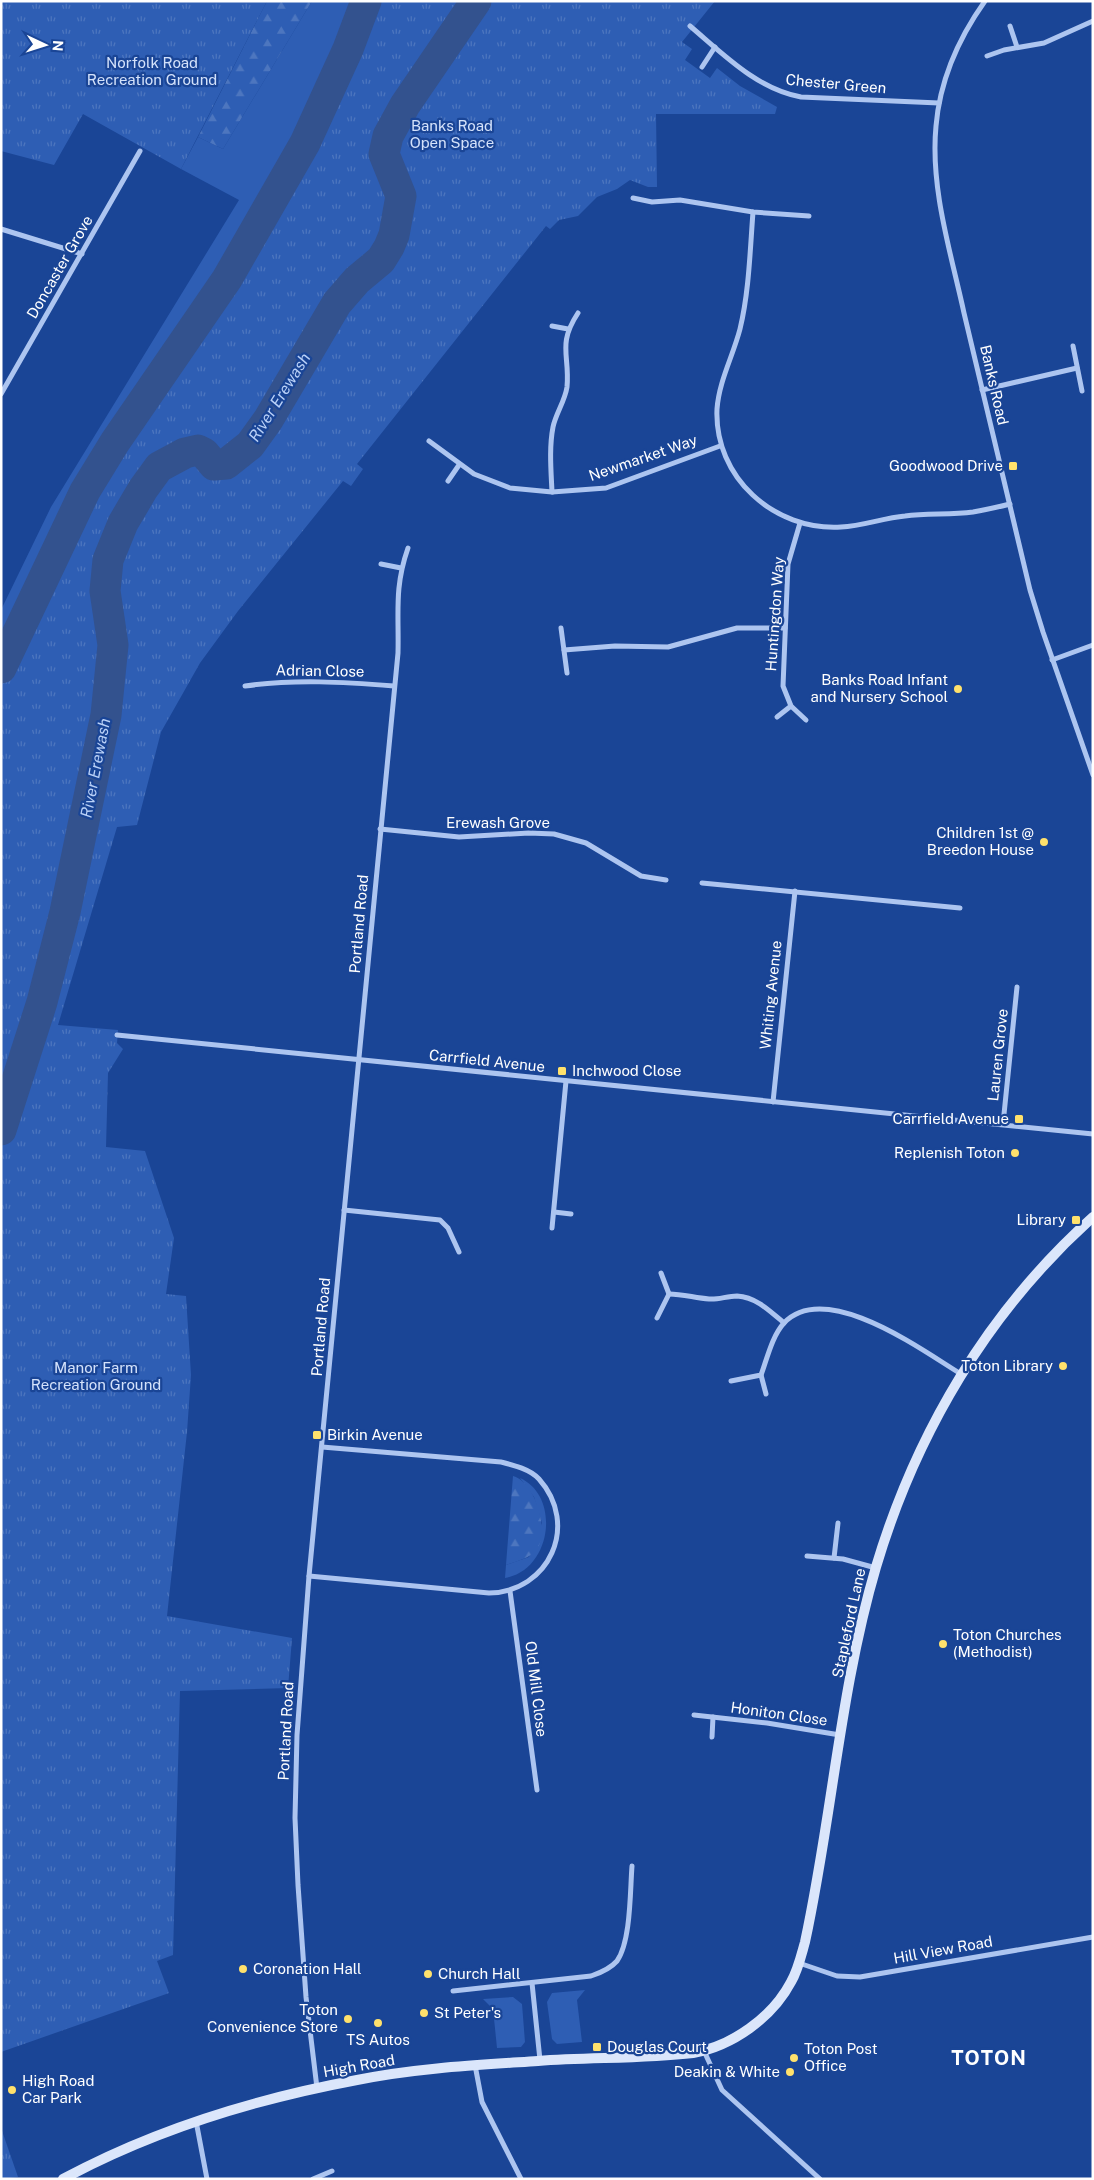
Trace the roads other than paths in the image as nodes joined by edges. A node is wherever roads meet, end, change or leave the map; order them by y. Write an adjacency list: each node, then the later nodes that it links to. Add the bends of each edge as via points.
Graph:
1 (985, 1): 9 (street, Banks Road, via 949,64)
2 (1093, 21): 6 (street, via 1044,43)
3 (690, 26): 5 (street, Chester Green)
4 (1010, 26): 6 (street)
5 (715, 47): 8 (street); 9 (street, Chester Green, via 771,89 786,94)
6 (1017, 47): 7 (street)
7 (987, 56)
8 (702, 67)
9 (939, 102): 21 (street, Banks Road, via 935,153 939,191)
10 (140, 151): 15 (street, Doncaster Grove)
11 (633, 198): 12 (street, via 652,202 680,200)
12 (753, 212): 13 (street); 25 (street, via 744,310 718,396)
13 (809, 216)
14 (1, 229): 15 (street)
15 (82, 254): 23 (street, Doncaster Grove)
16 (578, 313): 18 (street)
17 (552, 326): 18 (street)
18 (568, 329): 28 (street, via 564,355 567,386 551,443)
19 (1073, 346): 20 (street)
20 (1078, 368): 21 (street); 22 (street)
21 (982, 390): 29 (street, Banks Road)
22 (1082, 391)
23 (1, 394)
24 (429, 442): 26 (street, Newmarket Way)
25 (720, 446): 28 (street, Newmarket Way, via 606,488); 30 (street, via 731,470 749,492 764,506)
26 (459, 465): 27 (street); 28 (street, Newmarket Way, via 510,488)
27 (448, 481)
28 (552, 492)
29 (1010, 504): 30 (street, via 972,512 906,516 840,527); 38 (street, Banks Road, via 1030,590)
30 (800, 523): 35 (street, Huntingdon Way, via 788,564)
31 (408, 548): 33 (street, Portland Road)
32 (381, 564): 33 (street)
33 (401, 568): 41 (street, Portland Road, via 397,590 399,631)
34 (561, 628): 37 (street)
35 (785, 628): 37 (street, via 737,628 668,647 615,646); 42 (street, Huntingdon Way, via 783,686)
36 (1093, 646): 38 (street)
37 (564, 650): 39 (street)
38 (1052, 660): 45 (street, Banks Road)
39 (567, 673)
40 (245, 686): 41 (street, Adrian Close, via 328,681)
41 (394, 686): 46 (street, Portland Road)
42 (791, 706): 43 (street); 44 (street, Huntingdon Way)
43 (776, 717)
44 (806, 720)
45 (1093, 774)
46 (380, 829): 47 (street, Erewash Grove, via 459,837 554,834 597,848 641,876); 53 (street, Portland Road)
47 (666, 880)
48 (702, 883): 49 (street)
49 (795, 892): 50 (street); 55 (street, Whiting Avenue)
50 (960, 908)
51 (1017, 987): 56 (street, Lauren Grove)
52 (117, 1035): 53 (street, Carrfield Avenue)
53 (360, 1061): 54 (street, Carrfield Avenue); 58 (street, Portland Road)
54 (566, 1081): 55 (street, Carrfield Avenue); 59 (street)
55 (772, 1102): 56 (street, Carrfield Avenue)
56 (1003, 1124): 57 (street, Carrfield Avenue)
57 (1093, 1134)
58 (344, 1210): 63 (street, via 440,1220 448,1228); 72 (street, Portland Road)
59 (554, 1212): 60 (street); 62 (street)
60 (571, 1214)
61 (1093, 1217): 68 (main road, Stapleford Lane, via 1033,1278 997,1321)
62 (552, 1228)
63 (459, 1252)
64 (661, 1273): 65 (street)
65 (670, 1294): 66 (street); 67 (street, via 709,1299 739,1296 758,1302)
66 (657, 1318)
67 (784, 1323): 68 (street, via 800,1312 817,1309 849,1315 886,1328); 69 (street)
68 (961, 1374): 76 (main road, Stapleford Lane, via 925,1439)
69 (761, 1375): 70 (street); 71 (street)
70 (731, 1381)
71 (766, 1394)
72 (322, 1447): 77 (street, Portland Road); 78 (street, via 500,1462 517,1466 538,1478 555,1513 555,1543 544,1568 527,1583)
73 (838, 1523): 75 (street)
74 (807, 1556): 75 (street)
75 (834, 1558): 76 (street)
76 (876, 1568): 81 (main road, Stapleford Lane)
77 (309, 1576): 78 (street, via 488,1592); 92 (street, Portland Road, via 297,1735 295,1818 306,1997)
78 (510, 1591): 83 (street, Old Mill Close)
79 (694, 1715): 80 (street, Honiton Close)
80 (714, 1717): 81 (street, Honiton Close); 82 (street, Honiton Close)
81 (841, 1736): 86 (main road, Stapleford Lane, via 811,1913)
82 (712, 1737)
83 (537, 1790)
84 (632, 1866): 87 (street, via 627,1927 617,1960 596,1975)
85 (1093, 1937): 86 (street, Hill View Road, via 860,1977 837,1976)
86 (799, 1963): 89 (main road, Stapleford Lane, via 791,1982 772,2008 734,2038)
87 (532, 1983): 88 (street); 90 (street)
88 (453, 1991)
89 (704, 2051): 90 (main road, High Road, via 677,2055); 99 (street, via 722,2090)
90 (540, 2060): 91 (main road, High Road)
91 (475, 2065): 92 (main road, High Road, via 376,2077); 98 (street, via 482,2102)
92 (318, 2089): 93 (main road, High Road)
93 (196, 2121): 95 (main road, High Road, via 104,2156); 96 (street)
94 (332, 2171): 97 (street)
95 (63, 2179)
96 (207, 2179)
97 (312, 2179)
98 (521, 2179)
99 (820, 2179)

